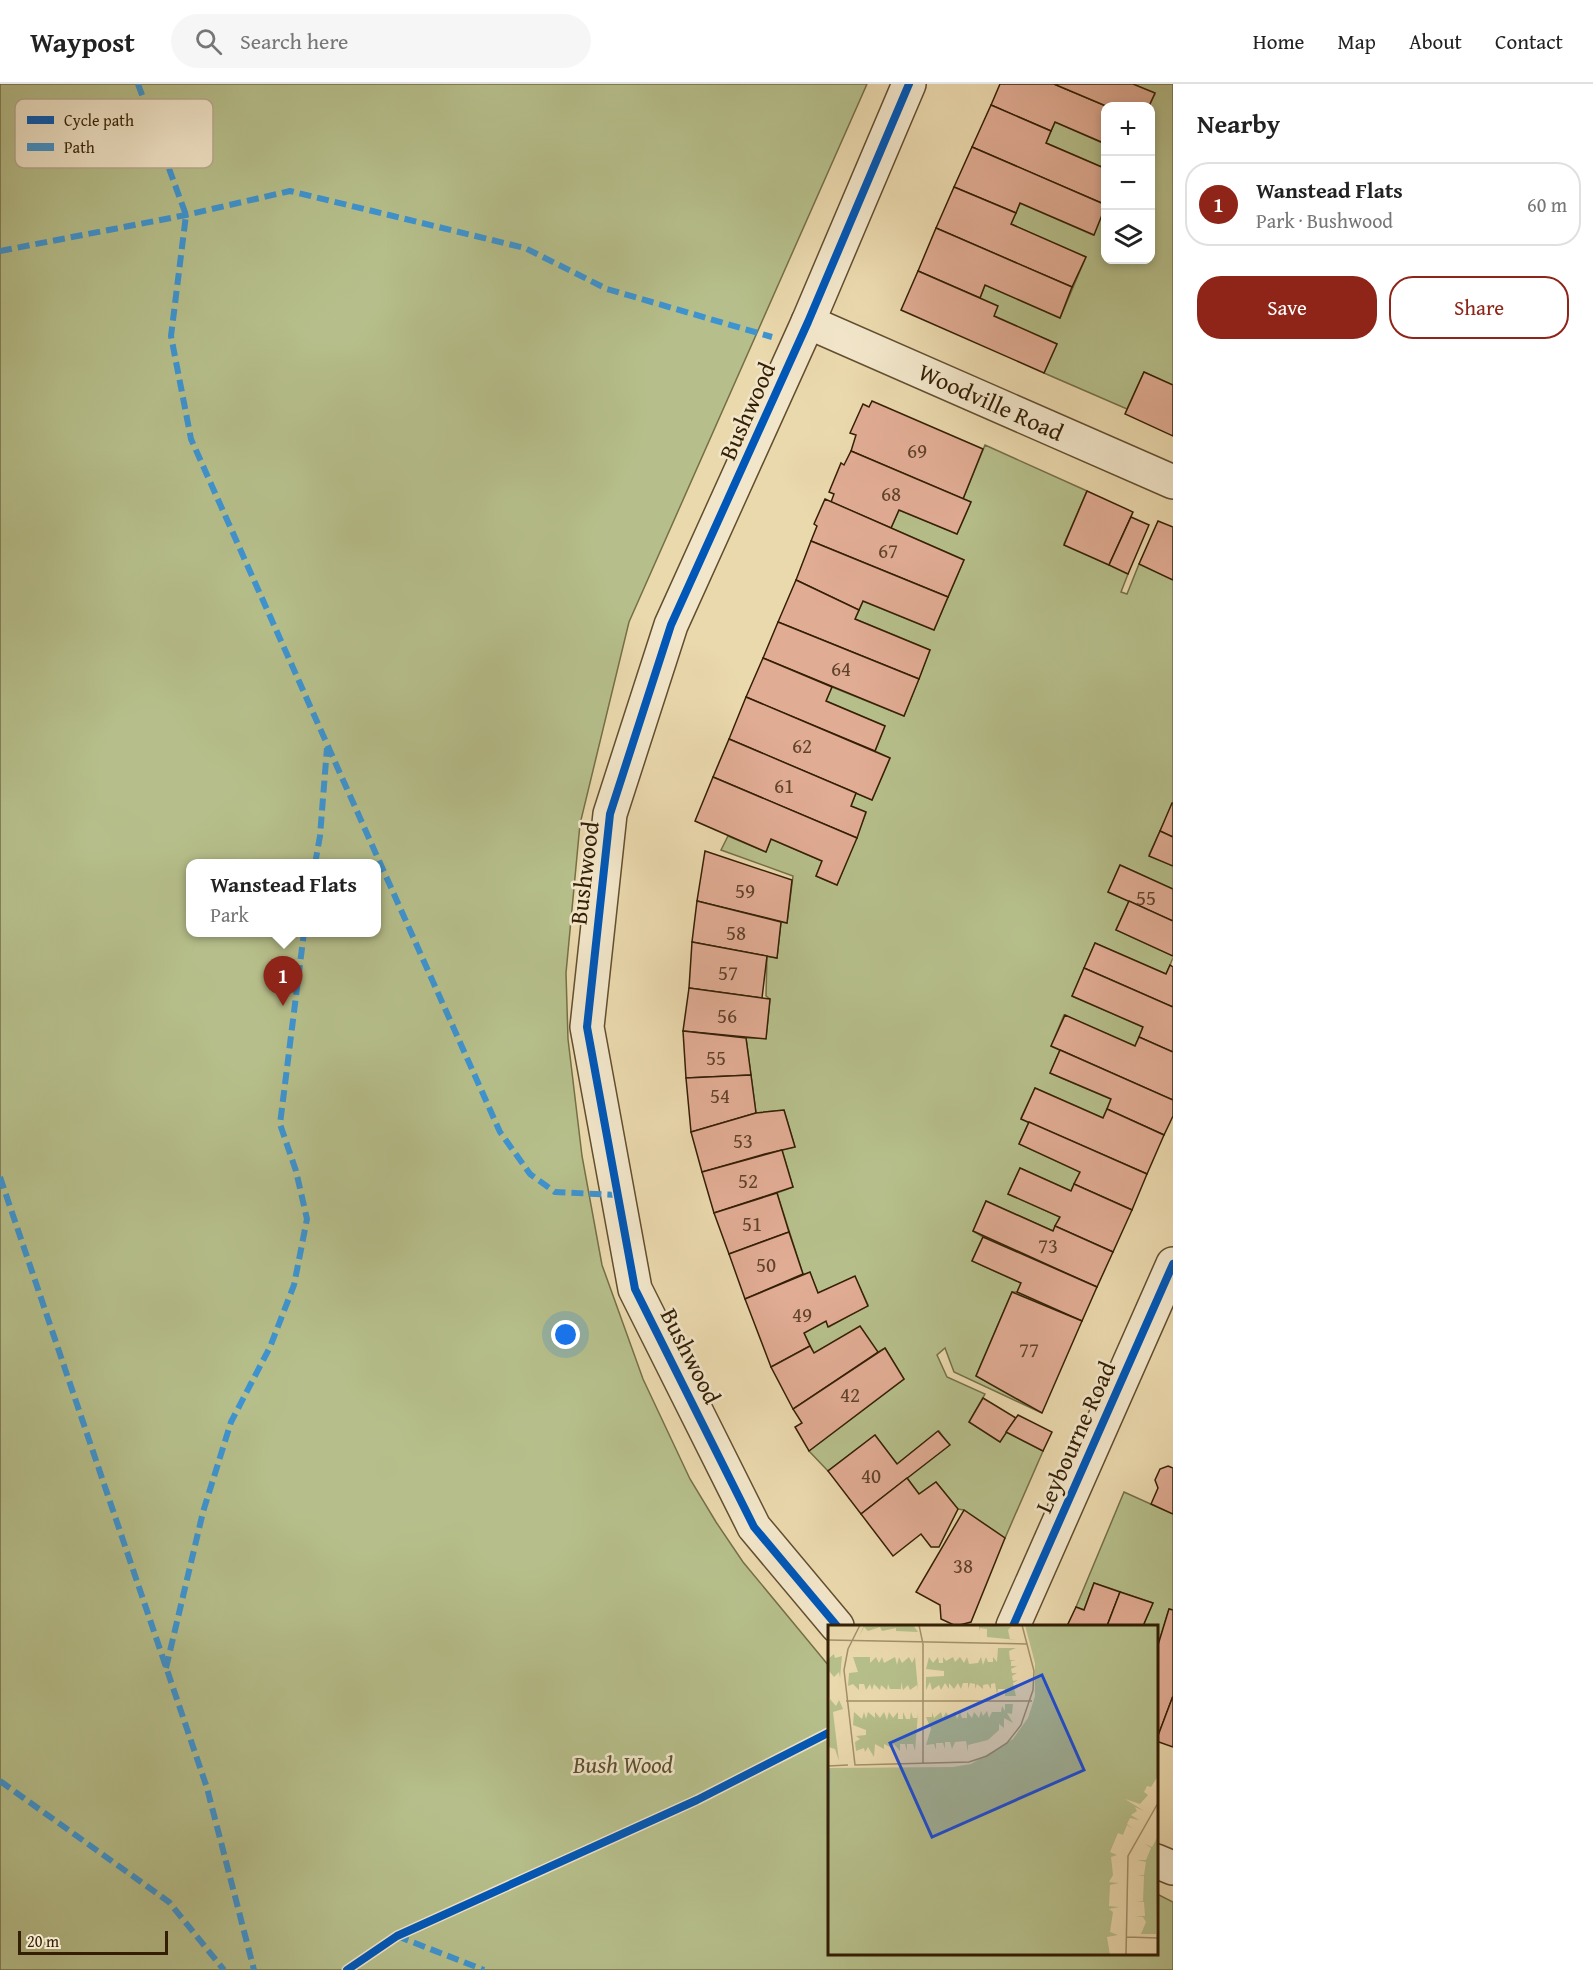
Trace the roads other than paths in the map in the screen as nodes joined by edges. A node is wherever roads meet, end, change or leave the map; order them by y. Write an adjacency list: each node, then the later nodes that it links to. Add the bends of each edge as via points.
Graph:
1 (909, 84): 2 (street, Bushwood)
2 (808, 322): 3 (street, Woodville Road); 5 (street, Bushwood, via 671,626 610,814 587,1027 635,1289 754,1527)
3 (1173, 482)
4 (1173, 1264): 6 (street, Leybourne Road)
5 (836, 1625)
6 (1013, 1625)
7 (1158, 1862): 8 (street)
8 (1173, 1868)

